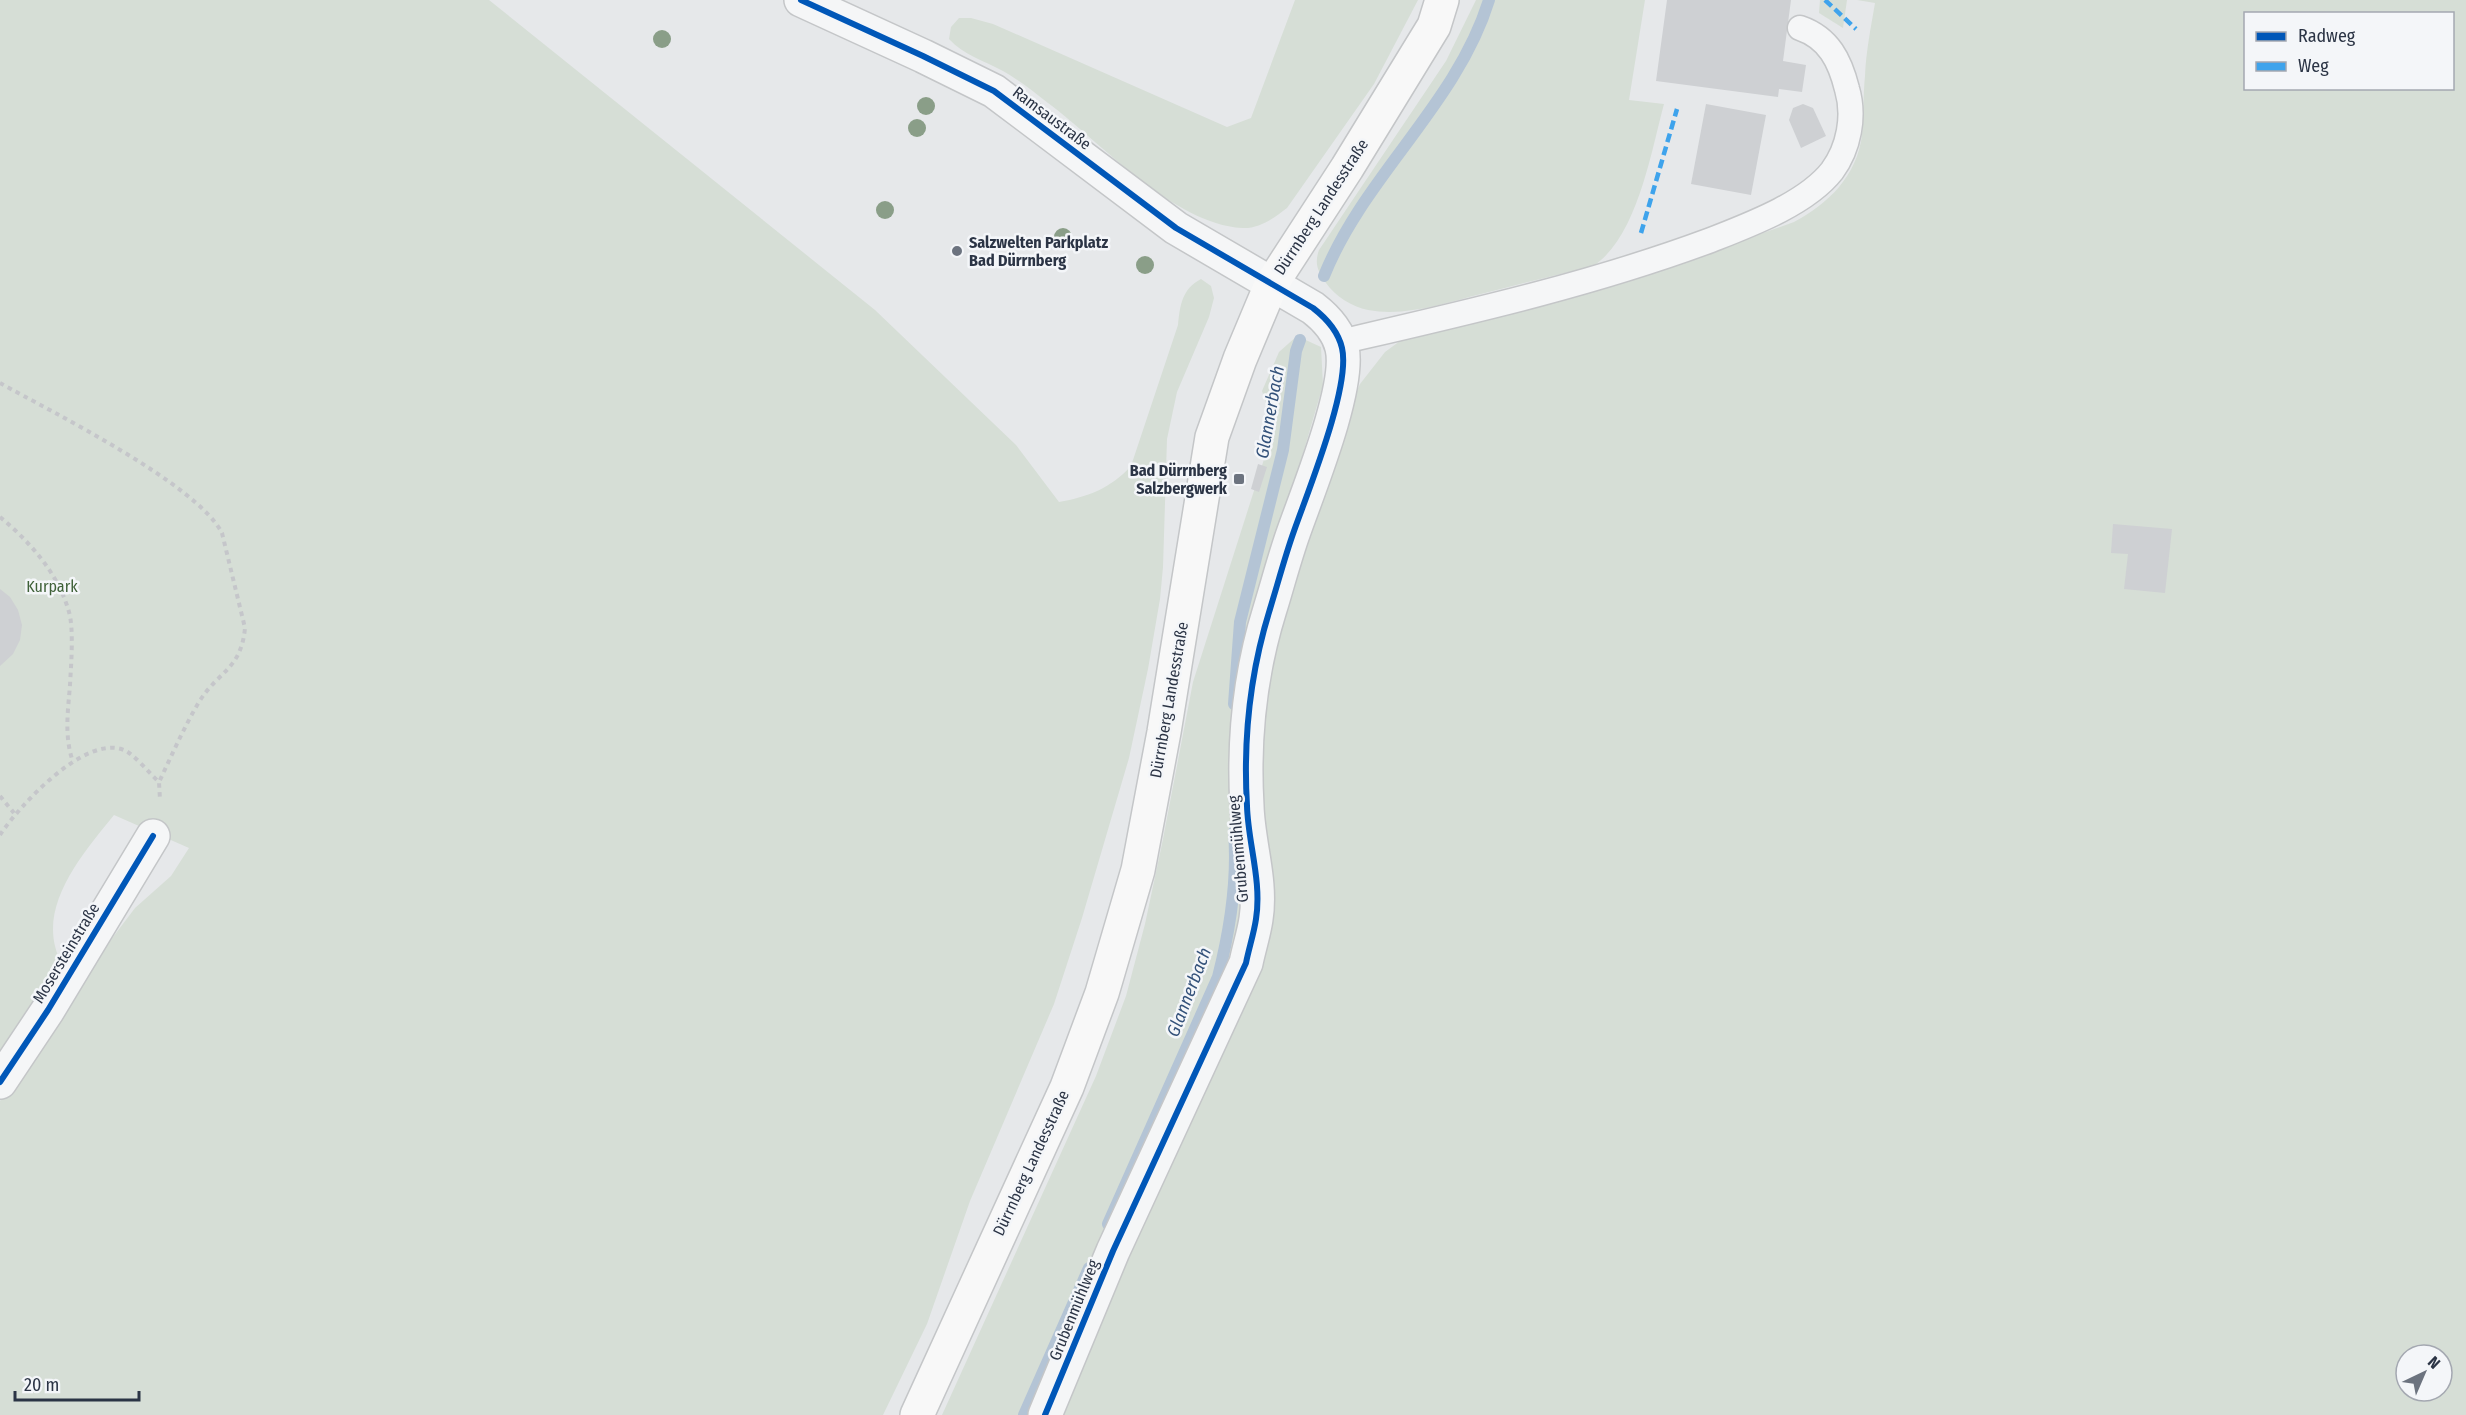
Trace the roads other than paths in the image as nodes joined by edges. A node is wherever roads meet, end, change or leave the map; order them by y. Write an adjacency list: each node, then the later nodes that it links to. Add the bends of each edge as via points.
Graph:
1 (801, 0): 4 (street, Ramsaustraße, via 994,91 1167,222)
2 (1442, 0): 4 (main road, Dürrnberg Landesstraße, via 1434,26)
3 (1800, 28): 5 (lane, via 1822,39 1832,51 1842,70 1851,116 1842,154 1831,172 1796,201 1735,230 1621,271)
4 (1271, 285): 5 (street, Grubenmühlweg, via 1326,318); 8 (main road, Dürrnberg Landesstraße, via 1239,359 1212,437 1138,870 1102,993 1067,1087)
5 (1340, 342): 9 (street, Grubenmühlweg, via 1341,383 1258,648 1246,733 1246,807 1257,917 1246,963 1113,1251)
6 (153, 836): 7 (street, Mosersteinstraße)
7 (0, 1082)
8 (917, 1415)
9 (1045, 1415)

